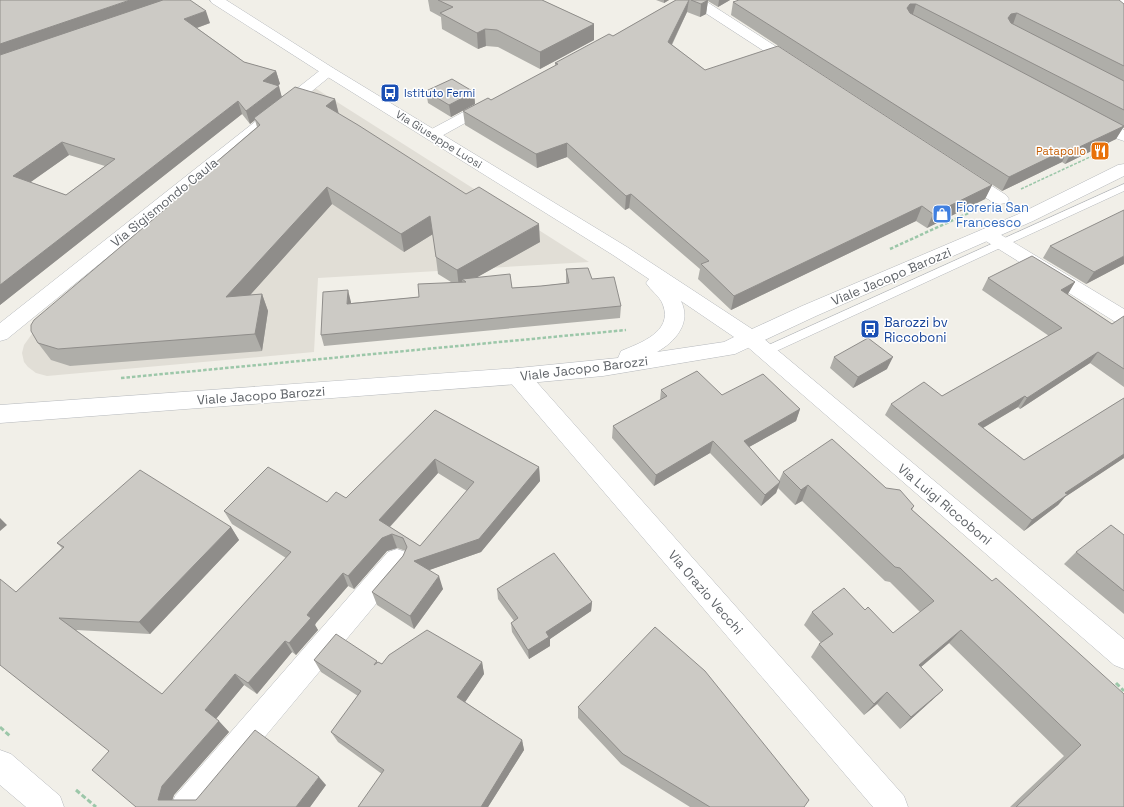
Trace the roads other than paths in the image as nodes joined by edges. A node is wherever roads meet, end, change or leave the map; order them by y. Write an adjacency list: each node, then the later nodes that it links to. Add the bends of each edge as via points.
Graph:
1 (217, 0): 5 (street, Via Giuseppe Luosi)
2 (695, 0): 6 (street)
3 (1121, 0): 4 (street)
4 (1124, 3)
5 (328, 71): 9 (street, Via Giuseppe Luosi); 19 (street, Via Sigismondo Caula)
6 (808, 74)
7 (502, 97): 9 (street)
8 (1083, 114): 10 (street)
9 (432, 135): 17 (street, Via Giuseppe Luosi)
10 (1124, 136)
11 (954, 169): 14 (street)
12 (1124, 169): 15 (street, Viale Jacopo Barozzi)
13 (1124, 188): 16 (lane)
14 (1000, 199)
15 (987, 234): 16 (street); 20 (street, Viale Jacopo Barozzi)
16 (1004, 244): 18 (street); 20 (lane)
17 (620, 251): 20 (street, Via Giuseppe Luosi); 21 (street, Via Giuseppe Luosi, via 666,293 674,305 675,317 672,328 655,344)
18 (1124, 318)
19 (0, 334)
20 (758, 345): 21 (street, Viale Jacopo Barozzi); 25 (street, Via Luigi Riccoboni)
21 (603, 368): 22 (street, Viale Jacopo Barozzi)
22 (518, 376): 23 (street, Viale Jacopo Barozzi); 29 (street, Via Orazio Vecchi)
23 (2, 413)
24 (397, 560): 28 (street)
25 (1124, 656)
26 (0, 765): 27 (street)
27 (49, 807)
28 (186, 807)
29 (893, 807)

